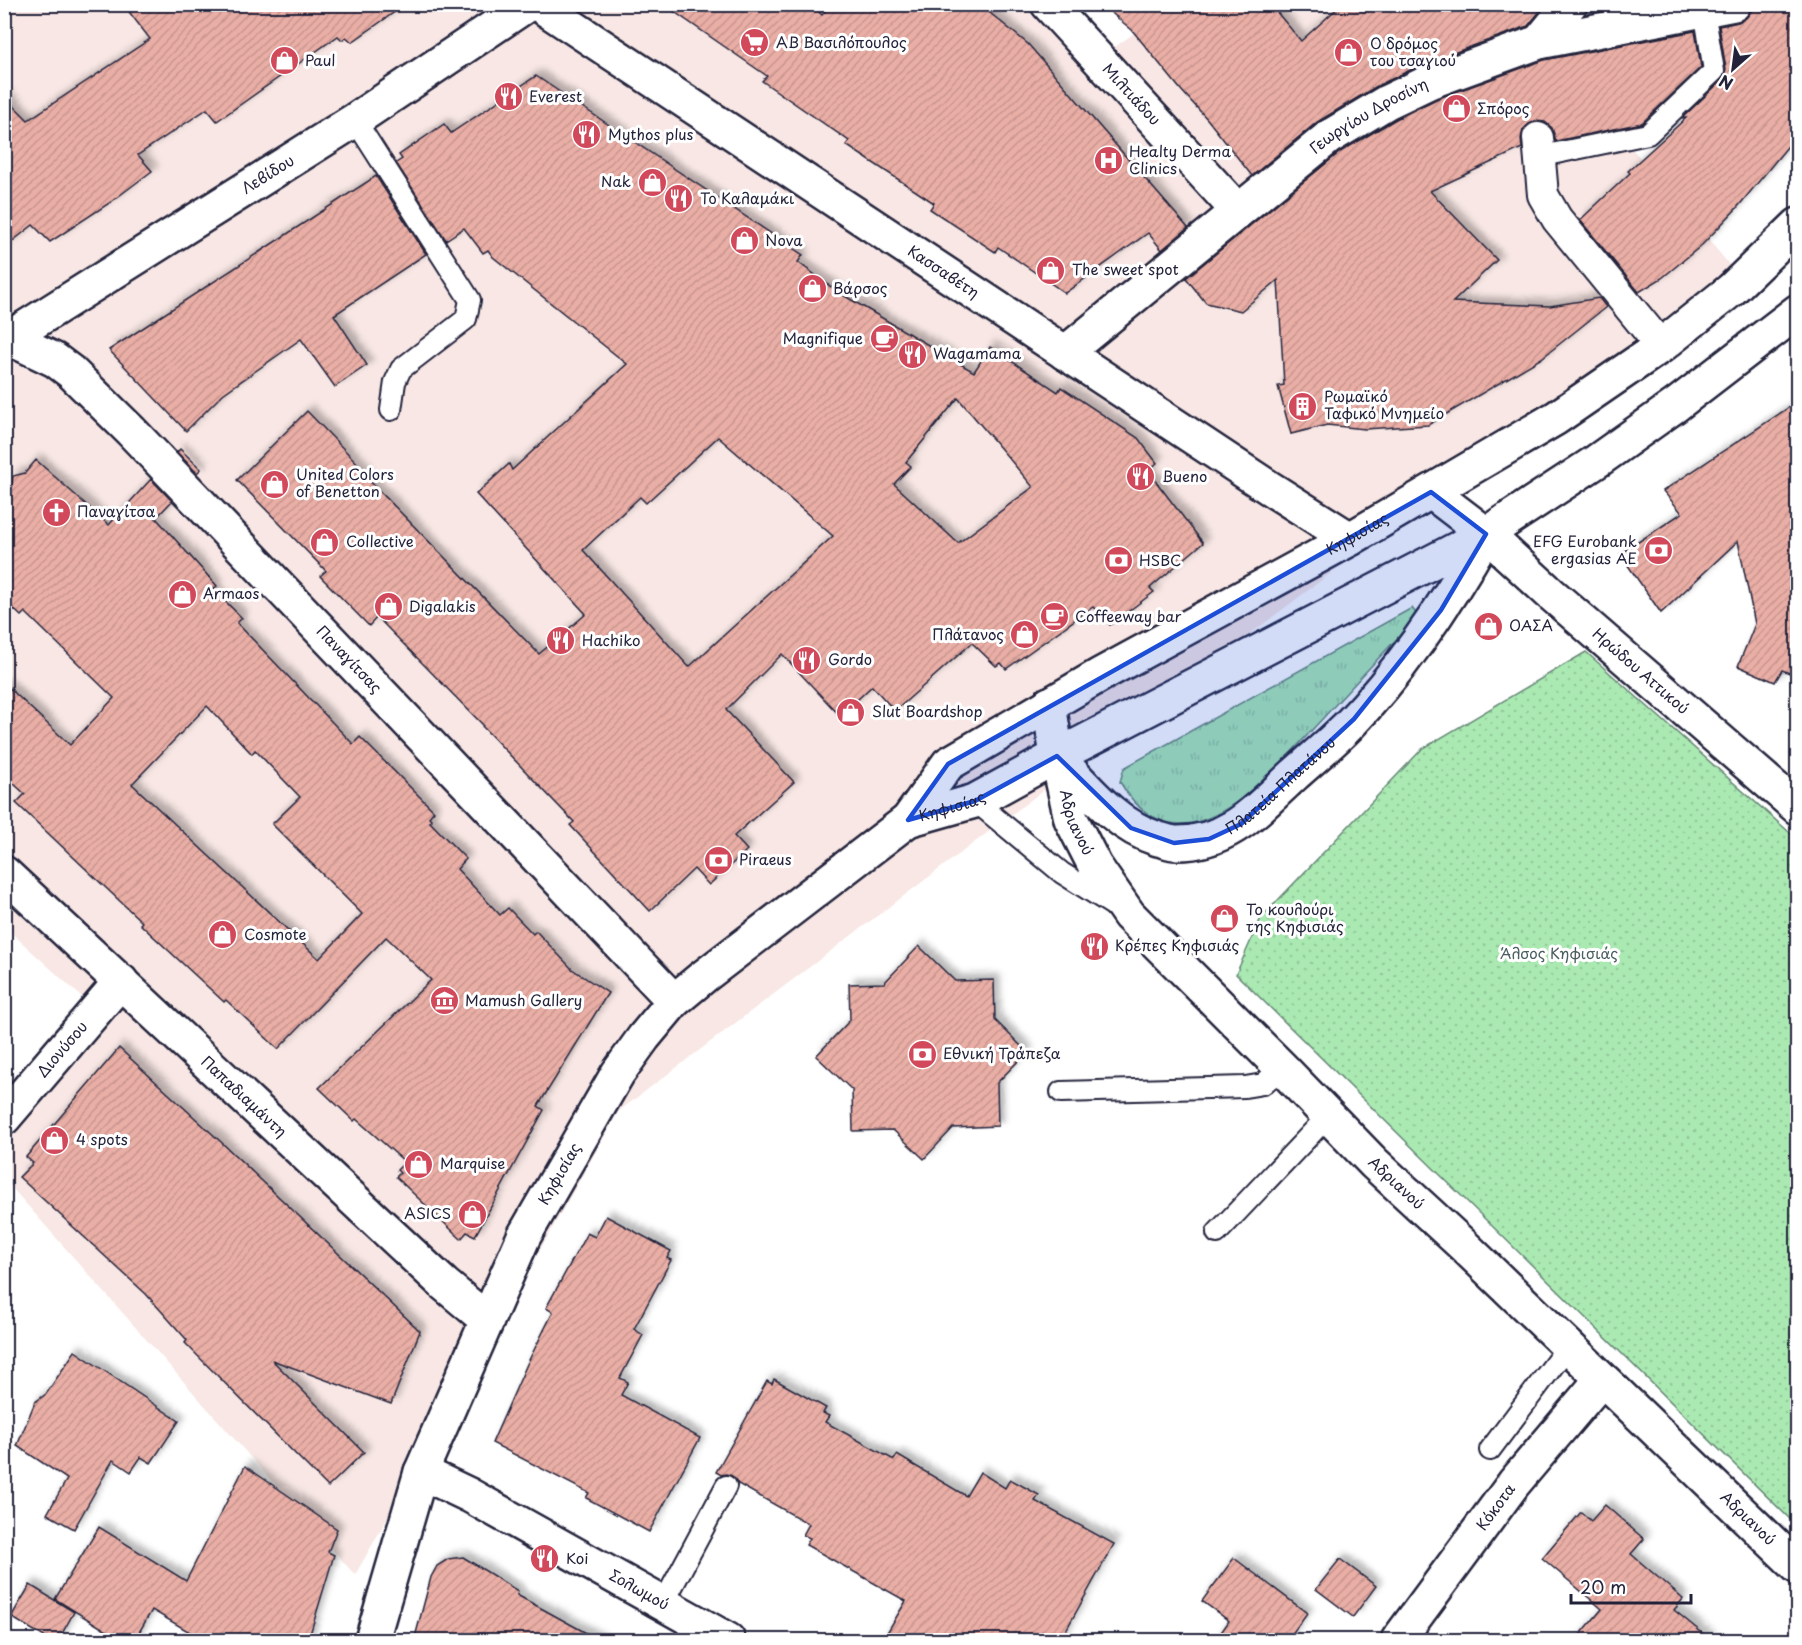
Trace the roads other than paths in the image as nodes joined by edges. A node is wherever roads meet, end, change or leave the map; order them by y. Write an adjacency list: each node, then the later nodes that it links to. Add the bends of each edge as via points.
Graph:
1 (528, 4): 7 (street, Λεβίδου)
2 (538, 4): 14 (street, Κασσαβέτη)
3 (1048, 4): 9 (street, Μιλτιάδου)
4 (1570, 4): 6 (street)
5 (1719, 7): 6 (street, Γεωργίου Δροσίνη); 8 (lane, via 1714,71 1648,134)
6 (1539, 42): 9 (street, Γεωργίου Δροσίνη, via 1429,82 1387,102 1329,137)
7 (355, 120): 12 (street, Λεβίδου); 15 (lane, via 470,300 466,319 401,369 395,381)
8 (1542, 147): 13 (street, via 1543,195 1552,211)
9 (1238, 211): 14 (street, Γεωργίου Δροσίνη)
10 (1797, 225): 13 (street, Κηφισίας, via 1731,290)
11 (1797, 311): 17 (street, Κηφισίας, via 1676,405)
12 (6, 338): 27 (street, Παναγίτσας, via 55,360 131,431)
13 (1661, 346): 16 (street, Κηφισίας, via 1557,418)
14 (1065, 353): 18 (street, Κασσαβέτη)
15 (392, 410)
16 (1431, 492): 17 (street, Ηρώδου Αττικού); 18 (street, Κηφισίας)
17 (1486, 534): 20 (street, Κηφισίας); 20 (street, Πλατεία Πλατάνου, via 1441,610 1393,675 1347,727 1241,824 1209,839 1174,843 1145,835 1097,800); 22 (street, Ηρώδου Αττικού)
18 (1350, 539): 19 (street, Κηφισίας)
19 (1049, 704): 20 (street); 23 (street, Κηφισίας, via 948,764)
20 (1057, 756): 21 (street, Κηφισίας); 25 (street, Αδριανού, via 1071,819 1095,866)
21 (975, 801): 23 (street, Κηφισίας); 25 (lane, via 1062,873)
22 (1797, 808)
23 (908, 820): 27 (street, Κηφισίας)
24 (4, 873): 26 (street, Παπαδιαμάντη)
25 (1129, 915): 28 (street, Αδριανού)
26 (121, 981): 31 (street, Διονύσου); 33 (street, Παπαδιαμάντη)
27 (674, 1001): 33 (street, Κηφισίας, via 618,1073 569,1156 524,1236)
28 (1282, 1068): 29 (lane, via 1263,1084 1245,1087); 30 (street, Αδριανού)
29 (1061, 1092)
30 (1328, 1116): 32 (lane); 34 (street, Αδριανού)
31 (4, 1118)
32 (1217, 1233)
33 (487, 1320): 37 (street, Κηφισίας)
34 (1568, 1347): 35 (street, Αδριανού); 36 (lane)
35 (1601, 1380): 39 (street, Αδριανού); 43 (street, Κόκοτα, via 1514,1483)
36 (1490, 1450)
37 (422, 1472): 40 (street, Σολωμού); 41 (street, Κηφισίας)
38 (726, 1486): 40 (lane)
39 (1797, 1567)
40 (663, 1604): 42 (street, Σολωμού)
41 (372, 1641)
42 (728, 1641)
43 (1398, 1641)

